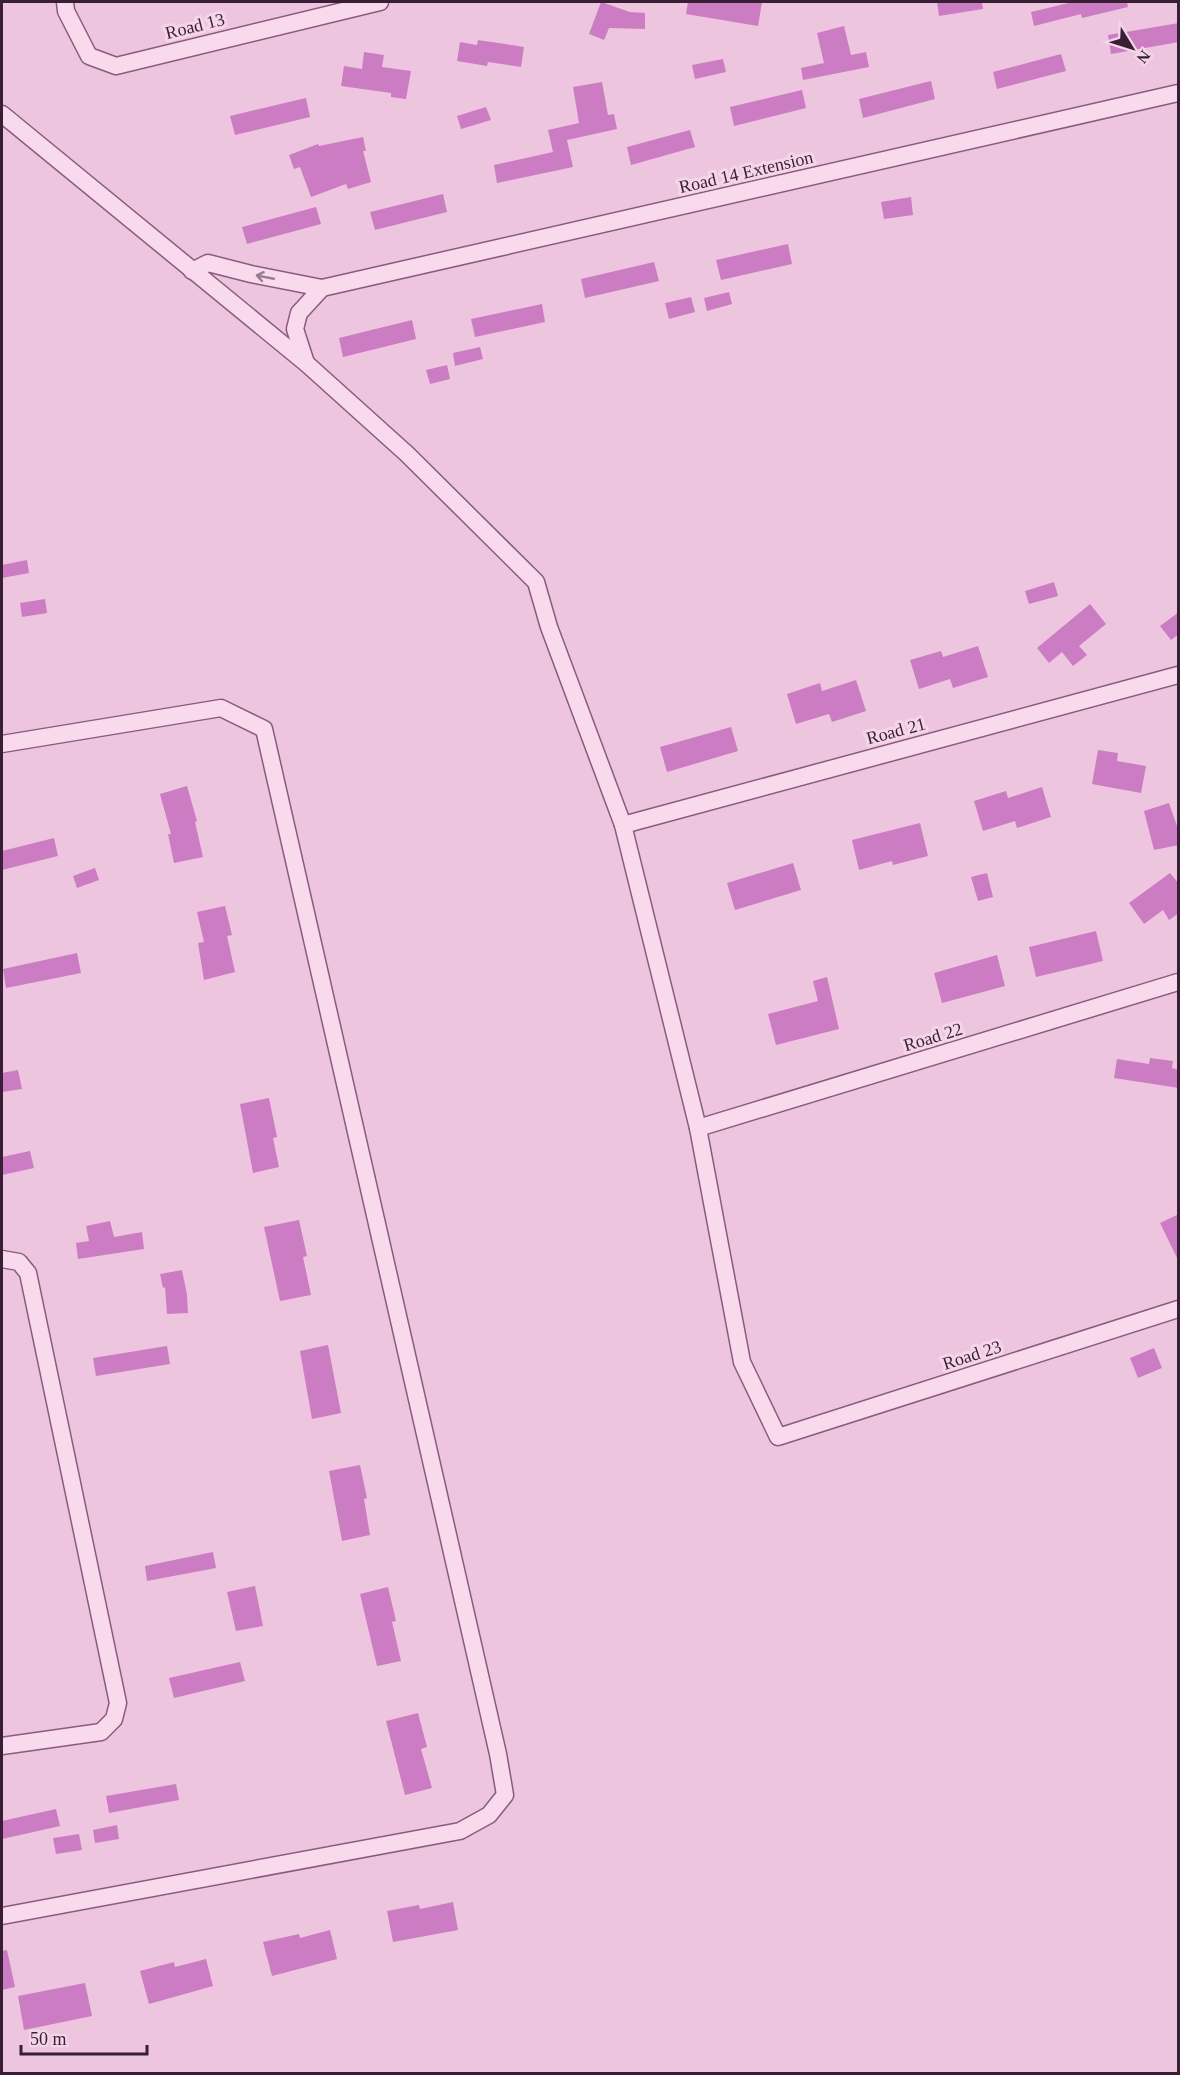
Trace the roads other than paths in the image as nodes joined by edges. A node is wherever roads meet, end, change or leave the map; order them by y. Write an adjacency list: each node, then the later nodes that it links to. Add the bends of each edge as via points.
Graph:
1 (65, 2): 2 (street, Road 13, via 89,56 116,66)
2 (380, 2)
3 (1179, 93): 6 (street, Road 14 Extension)
4 (2, 114): 5 (street)
5 (192, 271): 6 (street, one-way to 5, via 208,263); 7 (street)
6 (322, 288): 7 (street, via 299,313 295,329)
7 (306, 364): 10 (street, via 407,454 536,582)
8 (1179, 675): 10 (street, Road 21)
9 (2, 744): 16 (street, via 221,708 264,729 505,1795 489,1815 460,1831)
10 (623, 825): 12 (street)
11 (1179, 982): 12 (street, Road 22)
12 (698, 1128): 14 (street, Road 23, via 742,1362 778,1437)
13 (2, 1259): 15 (street, via 19,1262 28,1273 118,1703 114,1719 101,1732)
14 (1179, 1309)
15 (2, 1746)
16 (2, 1916)

